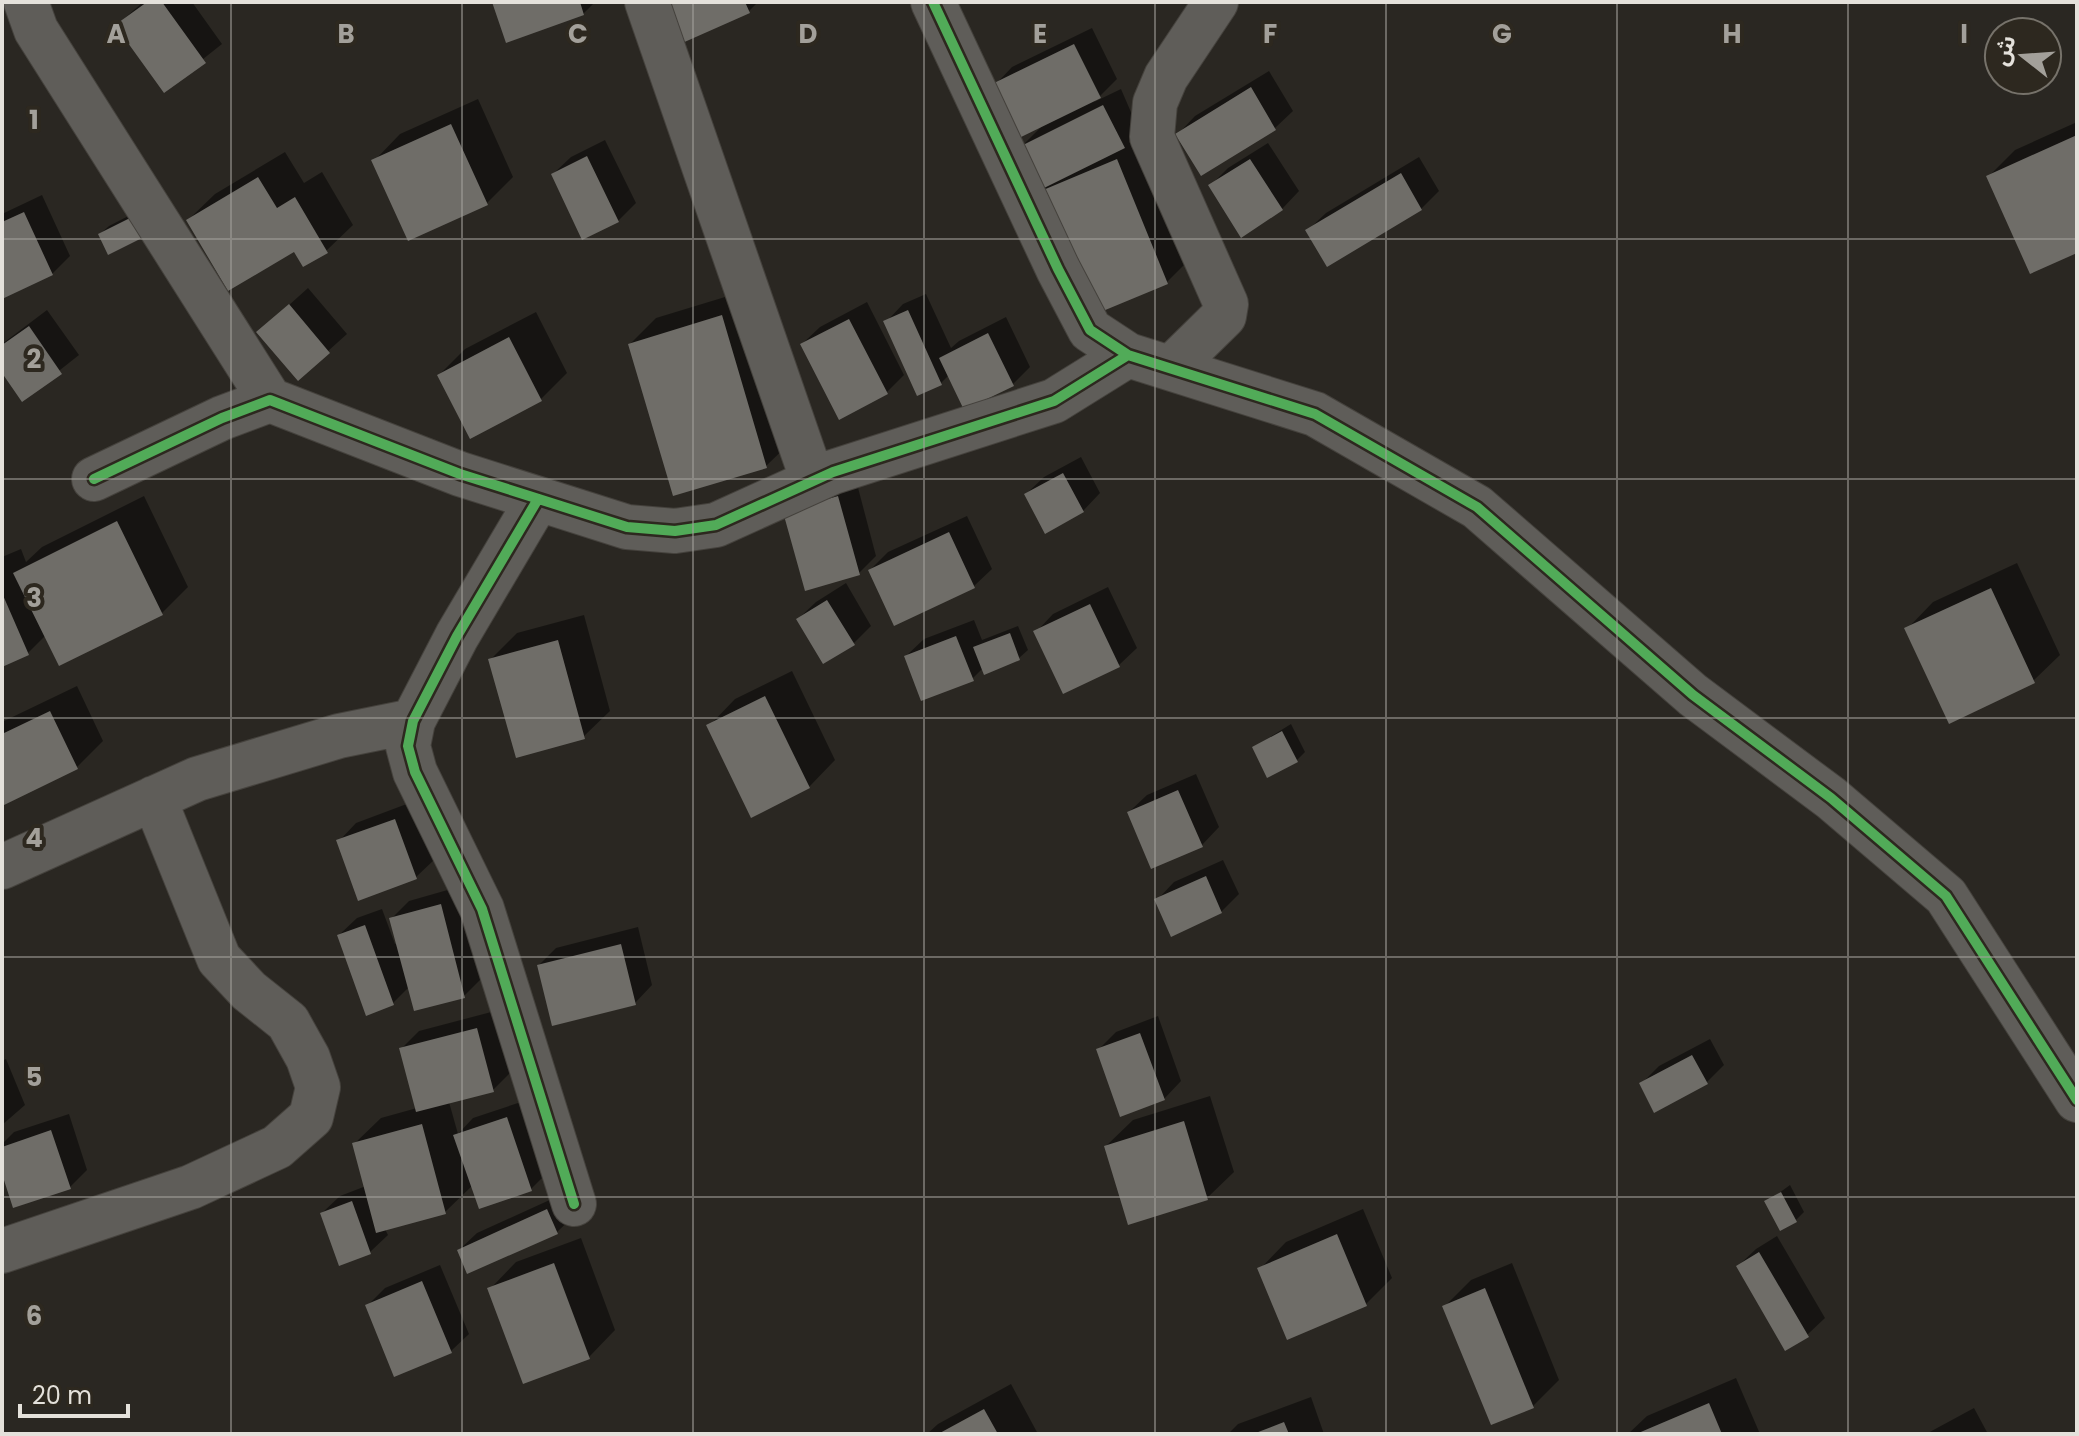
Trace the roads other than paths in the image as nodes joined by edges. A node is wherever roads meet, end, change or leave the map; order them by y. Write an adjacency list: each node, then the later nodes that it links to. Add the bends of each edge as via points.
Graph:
1 (26, 2): 7 (street, via 36,30)
2 (647, 2): 9 (street)
3 (933, 2): 5 (street, via 1090,330)
4 (1216, 2): 6 (street, via 1166,77 1155,103 1152,137 1226,304 1224,316)
5 (1128, 355): 6 (street); 9 (street, via 1054,401)
6 (1171, 368): 14 (street, via 1315,414 1477,507 1693,695 1831,798 1946,896)
7 (270, 400): 8 (street); 10 (street)
8 (94, 479)
9 (813, 481): 10 (street, via 716,525 675,531 627,527)
10 (538, 499): 11 (street)
11 (413, 721): 12 (street, via 339,736 197,779); 15 (street, via 408,746 415,772 482,909)
12 (154, 798): 13 (street); 16 (street, via 219,959 288,1022 308,1058 318,1087 311,1117 277,1147 191,1187)
13 (2, 867)
14 (2077, 1100)
15 (574, 1204)
16 (2, 1251)

